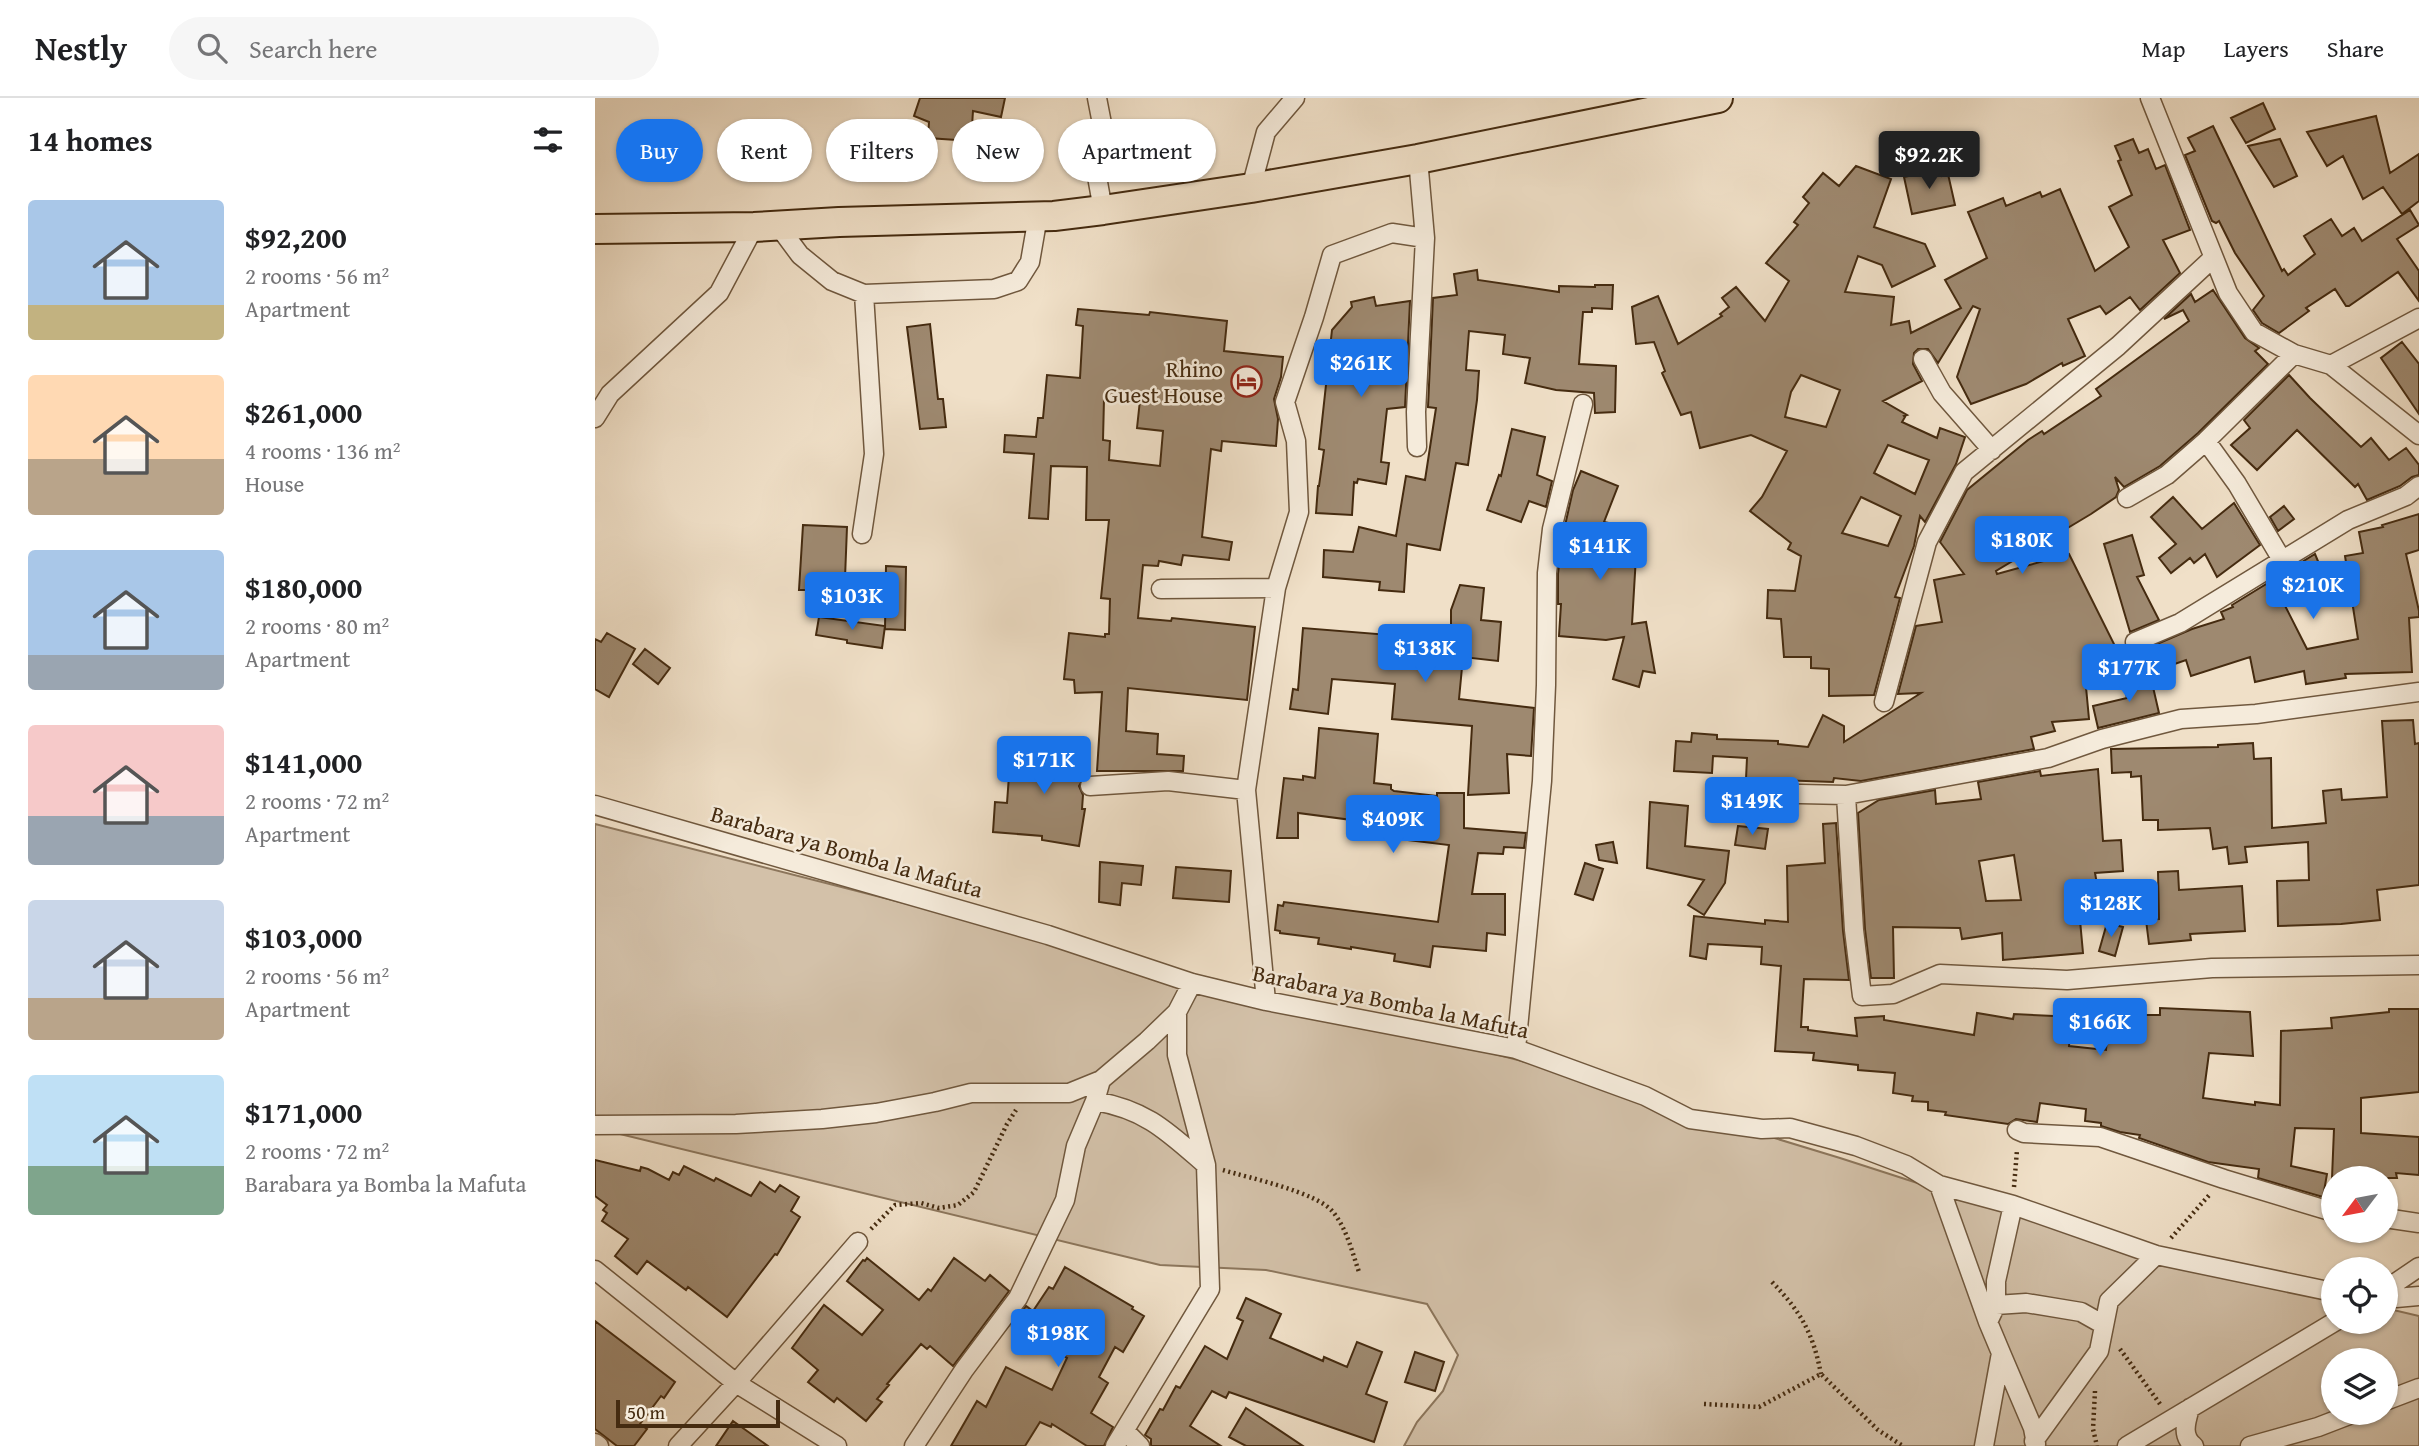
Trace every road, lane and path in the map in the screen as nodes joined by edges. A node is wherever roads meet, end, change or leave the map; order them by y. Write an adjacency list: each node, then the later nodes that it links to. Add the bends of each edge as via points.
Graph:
1 (1097, 98): 7 (street, via 1104,134 1096,171)
2 (1295, 98): 6 (street, via 1266,132)
3 (1718, 98): 5 (highway)
4 (2150, 98): 12 (street)
5 (1418, 159): 6 (highway); 11 (street)
6 (1251, 188): 7 (highway)
7 (1104, 210): 8 (highway)
8 (1038, 216): 9 (highway); 13 (street, via 1030,262 1018,281 994,289)
9 (765, 226): 10 (highway); 13 (street, via 832,281); 19 (street, via 719,293 610,394)
10 (595, 229)
11 (1425, 237): 22 (street); 28 (street, via 1392,233 1332,255 1285,402 1296,441 1299,512)
12 (2213, 258): 15 (street, via 2228,293 2254,332); 23 (street, via 2118,346)
13 (864, 294): 26 (street, via 874,454)
14 (2419, 318): 17 (street)
15 (2294, 354): 17 (street); 21 (street)
16 (1923, 359): 23 (street, via 1942,393)
17 (2331, 365): 20 (street)
18 (1583, 404): 42 (street, via 1552,529 1547,573 1542,781)
19 (595, 418)
20 (2419, 435)
21 (2206, 441): 25 (street, via 2167,475); 27 (street)
22 (1417, 447)
23 (1992, 450): 32 (street, via 1964,472 1927,542)
24 (2419, 486): 27 (street, via 2348,520)
25 (2127, 498)
26 (862, 534)
27 (2282, 560): 30 (street, via 2180,624)
28 (1276, 588): 29 (street); 34 (street)
29 (1161, 589)
30 (2135, 642)
31 (2419, 692): 36 (street, via 2181,719 2048,758)
32 (1884, 702)
33 (1090, 786): 34 (street, via 1168,781)
34 (1246, 790): 40 (street)
35 (1752, 793): 36 (street)
36 (1846, 795): 38 (street, via 1862,996 1893,994 1940,974 2067,980 2212,968)
37 (595, 805): 39 (street, Barabara ya Bomba la Mafuta, via 1048,935)
38 (2419, 965)
39 (1192, 983): 40 (street, Barabara ya Bomba la Mafuta); 41 (street)
40 (1266, 1001): 42 (street, Barabara ya Bomba la Mafuta)
41 (1177, 1012): 43 (street); 48 (street, via 1177,1055)
42 (1516, 1049): 50 (street, Barabara ya Bomba la Mafuta, via 1645,1096 1691,1119 1762,1129 1790,1128 1906,1165)
43 (1101, 1080): 44 (street, via 1069,1093); 45 (street)
44 (1028, 1092): 46 (street, via 971,1093 822,1119); 55 (path, via 974,1192 958,1205 895,1205)
45 (1095, 1101): 48 (street, via 1131,1109 1165,1130); 84 (street, via 1076,1146 1065,1200 1018,1298)
46 (595, 1125)
47 (2017, 1130): 49 (street, via 2100,1137); 51 (path)
48 (1206, 1165): 59 (path, via 1307,1195 1332,1211 1347,1236); 80 (street, via 1210,1289)
49 (2224, 1179): 52 (street); 56 (path)
50 (1939, 1185): 51 (street, Barabara ya Bomba la Mafuta); 66 (street)
51 (2013, 1205): 56 (street, Barabara ya Bomba la Mafuta); 65 (street, via 1996,1281)
52 (2321, 1208)
53 (2398, 1220): 54 (street)
54 (2419, 1223)
55 (858, 1242): 72 (street)
56 (2156, 1255): 62 (street, Barabara ya Bomba la Mafuta); 67 (street, via 2109,1301)
57 (2419, 1267): 60 (street)
58 (595, 1270): 72 (street)
59 (1359, 1272)
60 (2398, 1281)
61 (1772, 1282): 71 (path, via 1793,1304 1811,1335)
62 (2321, 1289)
63 (2419, 1296): 64 (street)
64 (2398, 1298)
65 (1996, 1305): 66 (street); 67 (street, via 2026,1303 2081,1312)
66 (1988, 1322): 70 (street)
67 (2103, 1325): 69 (street); 77 (path)
68 (2321, 1330): 76 (street)
69 (2099, 1351): 81 (street); 89 (path, via 2093,1429)
70 (2001, 1353): 81 (street); 88 (street)
71 (1822, 1374): 75 (path, via 1759,1407); 87 (path, via 1878,1430)
72 (736, 1383): 82 (street); 83 (street)
73 (2419, 1388): 74 (street)
74 (2398, 1396)
75 (1704, 1404)
76 (2190, 1408): 77 (street); 91 (street, via 2184,1429)
77 (2172, 1419): 90 (street)
78 (2323, 1425): 79 (street)
79 (2318, 1427): 92 (street); 93 (street)
80 (1125, 1431): 85 (street); 86 (street)
81 (2035, 1443)
82 (678, 1446)
83 (837, 1446)
84 (915, 1446)
85 (1115, 1446)
86 (1140, 1446)
87 (1903, 1446)
88 (1984, 1446)
89 (2097, 1446)
90 (2127, 1446)
91 (2194, 1446)
92 (2250, 1446)
93 (2310, 1446)

